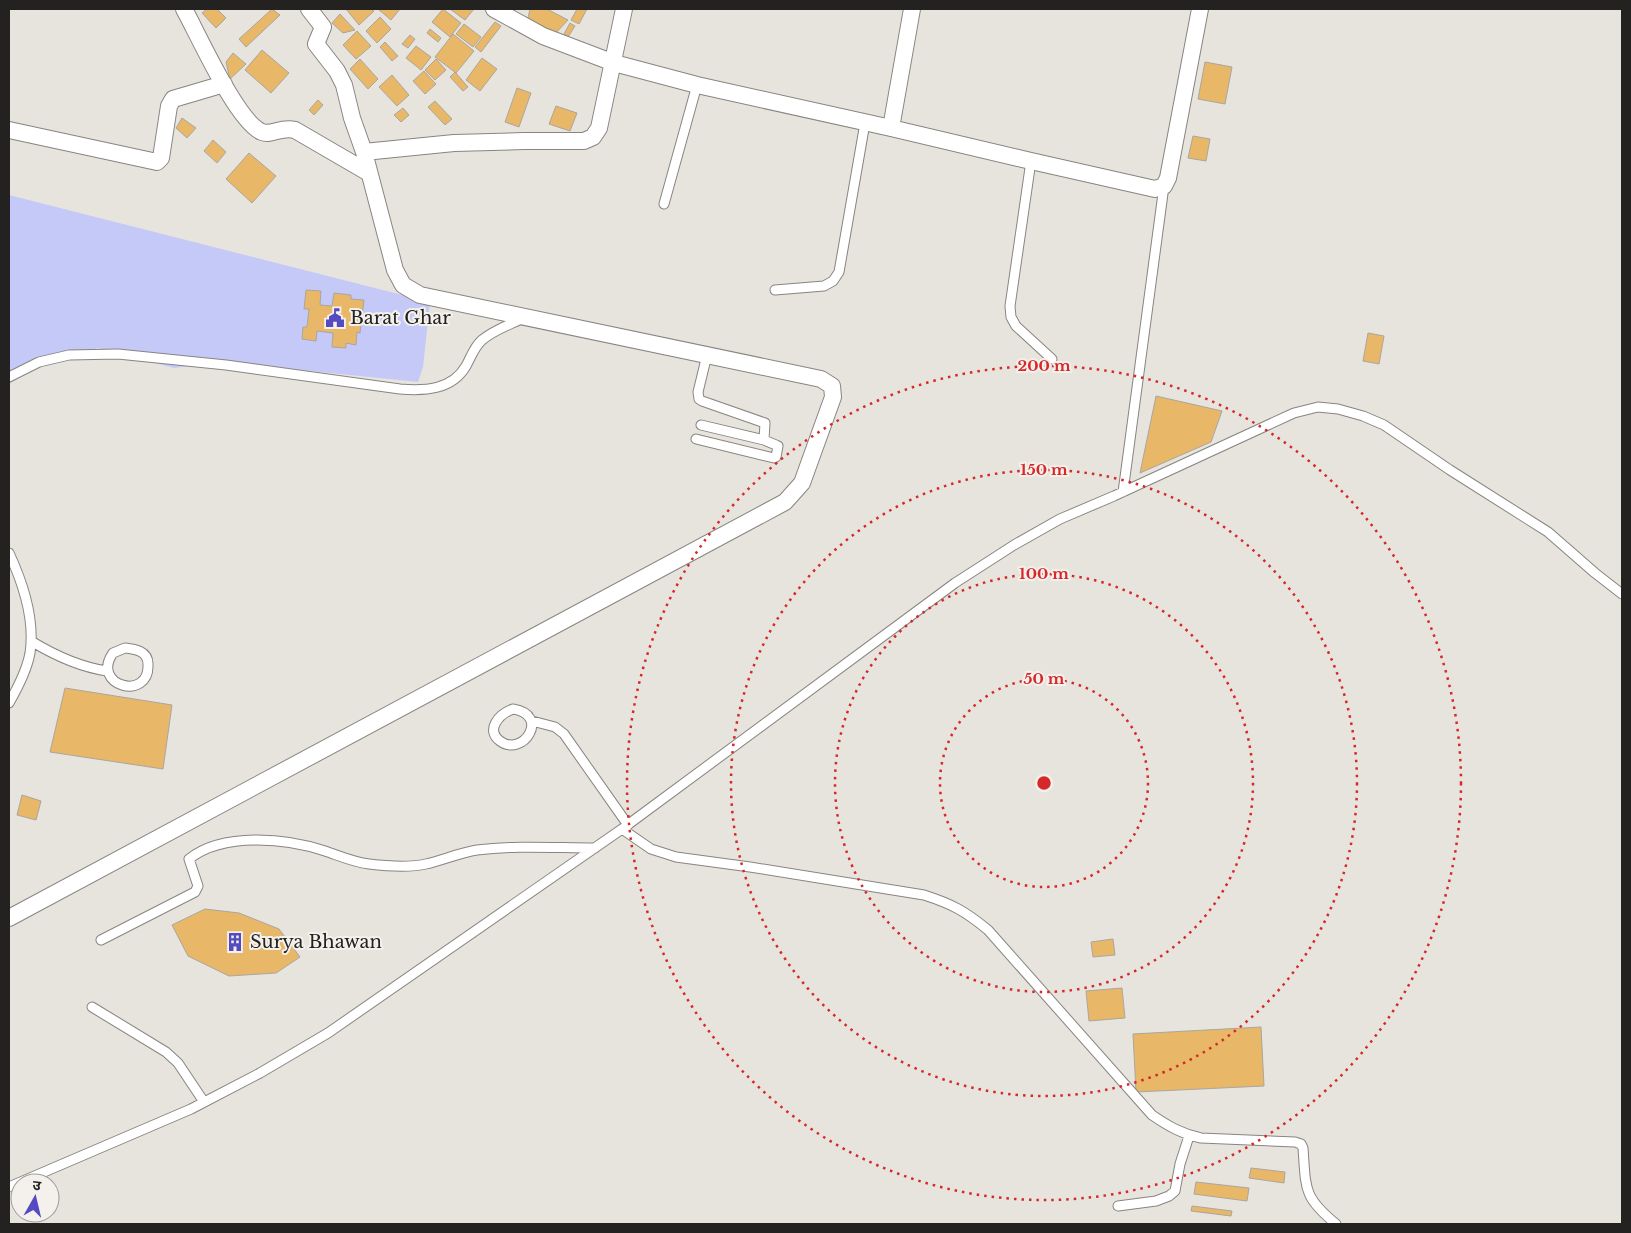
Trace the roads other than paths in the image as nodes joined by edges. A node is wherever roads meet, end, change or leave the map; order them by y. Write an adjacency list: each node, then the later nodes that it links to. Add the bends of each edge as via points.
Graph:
1 (184, 9): 8 (street)
2 (309, 9): 13 (street, via 322,25 316,44 340,76)
3 (494, 9): 7 (street, via 543,36)
4 (624, 9): 7 (street)
5 (912, 9): 11 (street)
6 (1200, 9): 16 (street)
7 (614, 63): 9 (street); 13 (street, via 599,128 593,137 584,141 454,143)
8 (224, 84): 12 (street, via 173,99 169,106 161,158 157,162); 15 (street, via 246,118 259,131 295,130)
9 (697, 85): 10 (street); 17 (lane)
10 (865, 123): 11 (street); 18 (lane, via 839,272 824,286)
11 (891, 128): 14 (street)
12 (9, 130)
13 (364, 152): 15 (street)
14 (1031, 161): 16 (street, via 1155,189); 21 (lane, via 1011,317 1016,326)
15 (369, 173): 19 (street, via 395,270 404,285 420,295)
16 (1164, 186): 26 (lane)
17 (664, 204)
18 (775, 290)
19 (526, 317): 20 (street); 22 (lane, via 482,340 457,377 434,389 409,390 226,365 101,354 52,359)
20 (707, 355): 25 (lane, via 699,399 765,423); 35 (street, via 821,379 832,386 833,398 802,482 785,502)
21 (1052, 359)
22 (9, 377)
23 (700, 424): 25 (lane)
24 (696, 439): 25 (lane, via 775,458 778,446)
25 (764, 440)
26 (1123, 492): 28 (lane, via 1294,413 1318,407 1338,408 1384,425 1548,532); 33 (lane, via 1060,519 955,583)
27 (9, 552): 29 (lane, via 29,612)
28 (1622, 594)
29 (31, 641): 30 (lane, via 71,662); 31 (lane, via 30,656)
30 (107, 672): 30 (lane, via 109,659 118,650 136,650 148,660 145,681 139,685 115,682)
31 (9, 703)
32 (532, 721): 32 (lane, via 524,742 503,743 495,732 500,715 512,709 524,712); 33 (lane, via 555,726 564,734)
33 (625, 827): 34 (lane); 39 (lane, via 652,849 669,855 924,895 948,902 988,930 1152,1115)
34 (595, 848): 36 (lane, via 490,849 424,864 392,865 356,862 296,844 229,842 189,859 198,886 195,892); 38 (lane, via 328,1032)
35 (9, 918)
36 (101, 940)
37 (92, 1007): 38 (lane, via 166,1052 178,1063)
38 (204, 1102): 40 (lane)
39 (1189, 1136): 41 (lane, via 1175,1191 1156,1201); 42 (lane, via 1301,1144 1309,1197)
40 (9, 1187)
41 (1118, 1206)
42 (1336, 1224)

